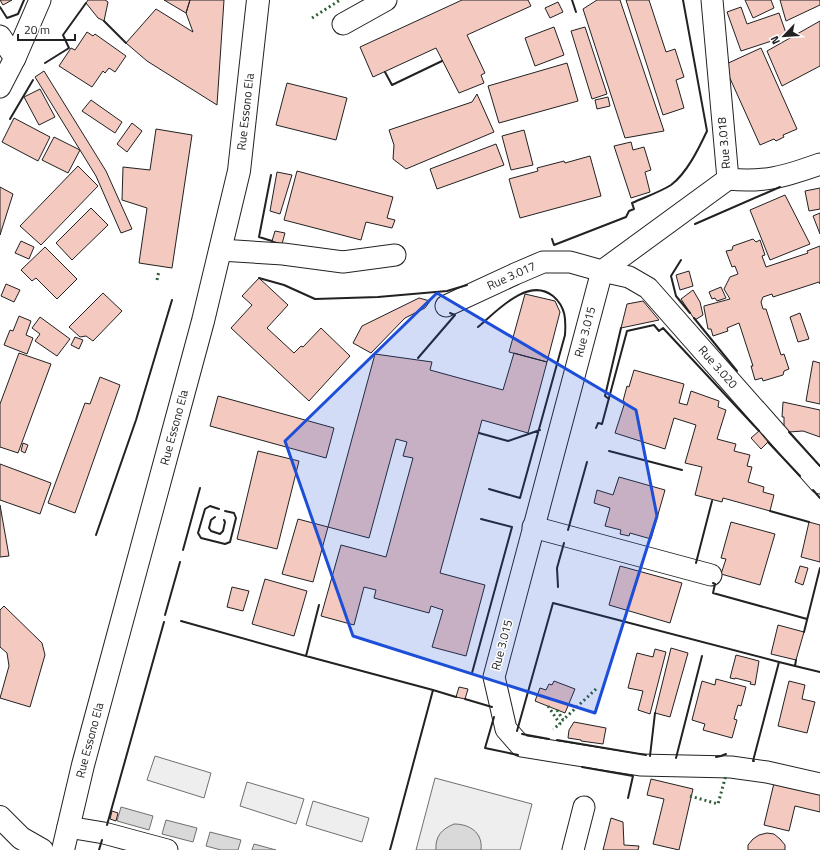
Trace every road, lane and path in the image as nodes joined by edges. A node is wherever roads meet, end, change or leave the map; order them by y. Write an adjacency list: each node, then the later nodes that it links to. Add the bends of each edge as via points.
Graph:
1 (40, 0): 7 (street)
2 (258, 0): 11 (main road, Rue Essono Ela, via 239,171)
3 (386, 0): 5 (street)
4 (712, 0): 10 (street, Rue 3.018)
5 (343, 24)
6 (0, 36): 7 (street)
7 (15, 58): 8 (street)
8 (0, 87)
9 (820, 164): 10 (street, via 770,179)
10 (728, 179): 13 (street, Rue 3.018)
11 (220, 250): 12 (street, via 282,254 343,262); 21 (main road, Rue Essono Ela)
12 (395, 255)
13 (602, 271): 14 (street, Rue 3.017, via 570,262 543,262); 15 (street, Rue 3.020, via 629,277 648,288); 16 (street, Rue 3.015)
14 (446, 306)
15 (820, 483)
16 (533, 527): 17 (street); 18 (street, Rue 3.015, via 494,678 506,729 521,746 640,765 731,767)
17 (711, 575)
18 (820, 784)
19 (584, 807): 25 (street)
20 (0, 817): 22 (main road, via 21,838)
21 (68, 827): 23 (main road, Rue Essono Ela); 24 (street, via 104,833)
22 (42, 850)
23 (63, 850)
24 (167, 850)
25 (573, 850)

